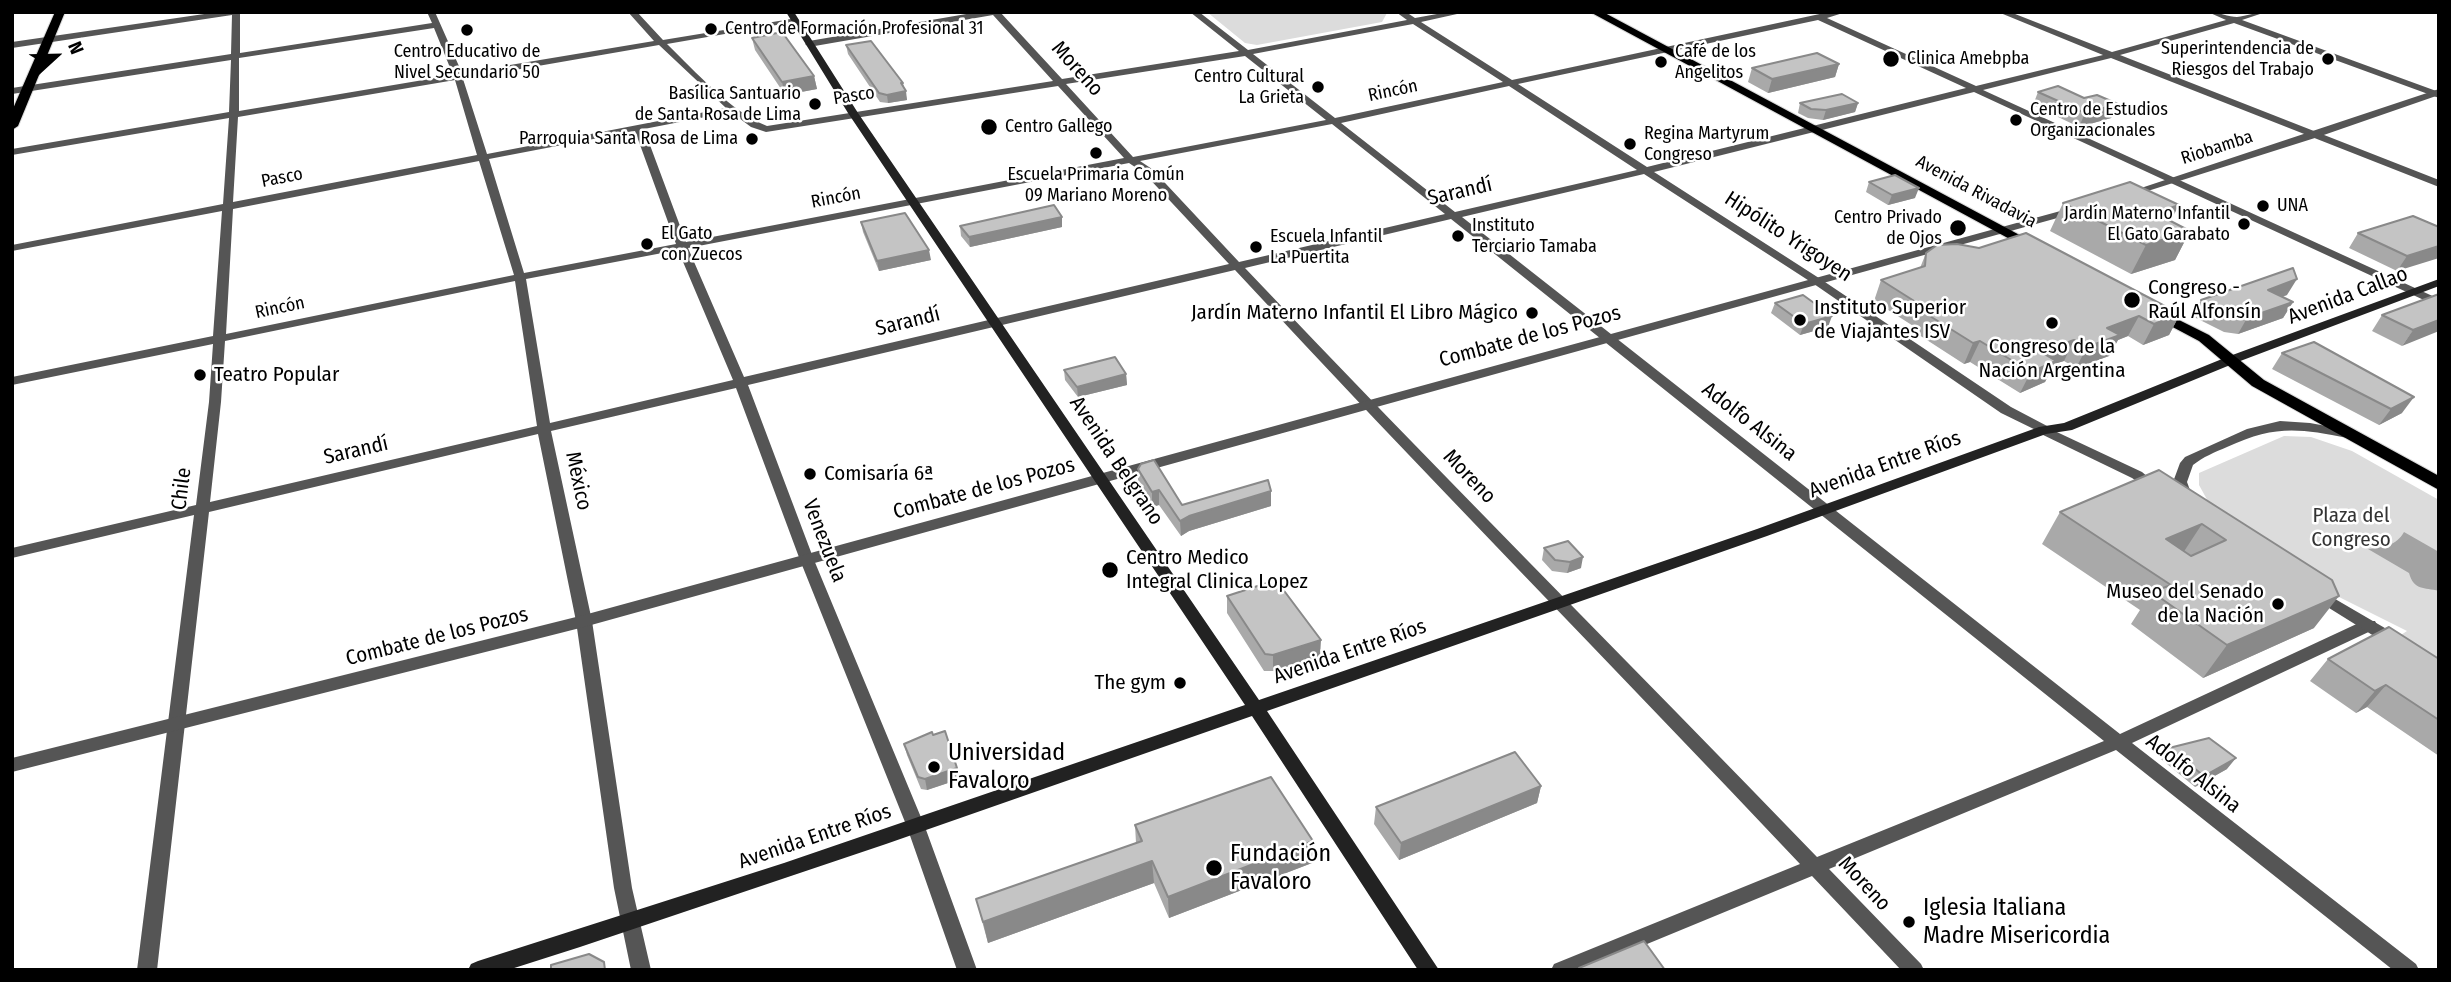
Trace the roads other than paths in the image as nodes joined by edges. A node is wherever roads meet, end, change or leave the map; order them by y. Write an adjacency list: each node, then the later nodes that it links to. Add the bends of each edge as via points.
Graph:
1 (60, 12): 20 (main road)
2 (236, 12): 20 (street); 27 (street, Chile)
3 (431, 12): 19 (street, México)
4 (632, 12): 21 (street)
5 (995, 12): 22 (street); 29 (street, Moreno)
6 (1194, 12): 25 (street, Adolfo Alsina)
7 (1400, 12): 18 (street, Hipólito Yrigoyen)
8 (1462, 12): 18 (street, Pasco)
9 (1595, 12): 24 (main road, Avenida Rivadavia)
10 (1808, 12): 16 (street)
11 (1842, 12): 16 (street, Rincón)
12 (2002, 12): 26 (street)
13 (2213, 12): 17 (street)
14 (2262, 12): 17 (street, Sarandí)
15 (792, 16): 21 (street); 22 (main road, Avenida Belgrano)
16 (1819, 18): 24 (street, Rincón); 32 (street)
17 (2235, 20): 26 (street, Sarandí); 34 (street)
18 (1415, 22): 25 (street, Pasco); 30 (street, Hipólito Yrigoyen)
19 (435, 25): 27 (street); 28 (street, México)
20 (49, 40): 23 (street); 31 (main road)
21 (659, 43): 28 (street); 35 (street)
22 (809, 44): 37 (main road, Avenida Belgrano)
23 (12, 45)
24 (1668, 51): 30 (street, Rincón); 41 (main road, Avenida Rivadavia)
25 (1246, 53): 29 (street, Pasco); 38 (street, Adolfo Alsina)
26 (2108, 55): 32 (street, Sarandí); 42 (street)
27 (233, 56): 31 (street); 36 (street, Chile)
28 (458, 76): 36 (street); 44 (street, México)
29 (1059, 84): 37 (street, Pasco); 45 (street, Moreno)
30 (1513, 84): 38 (street, Rincón); 46 (street, Hipólito Yrigoyen)
31 (29, 89): 33 (street); 39 (main road)
32 (1976, 89): 41 (street, Sarandí); 47 (street)
33 (12, 91)
34 (2437, 93): 42 (street, Riobamba)
35 (734, 109): 37 (street, Pasco, via 757,128 766,129); 40 (street, Pasco)
36 (234, 113): 43 (street); 51 (street, Chile)
37 (853, 113): 50 (main road, Avenida Belgrano)
38 (1335, 121): 45 (street, Rincón); 53 (street, Adolfo Alsina)
39 (12, 126)
40 (639, 128): 44 (street, Pasco); 55 (street, Venezuela)
41 (1813, 129): 46 (street, Sarandí); 54 (main road, Avenida Rivadavia)
42 (2315, 135): 47 (street, Riobamba); 48 (street)
43 (12, 152)
44 (484, 158): 51 (street, Pasco); 59 (street, México)
45 (1130, 160): 50 (street, Rincón); 58 (street, Moreno, via 1148,171)
46 (1648, 170): 53 (street, Sarandí); 60 (street, Hipólito Yrigoyen)
47 (2175, 180): 49 (street, Riobamba); 62 (street)
48 (2439, 184)
49 (2111, 199)
50 (914, 200): 55 (street, Rincón); 65 (main road, Avenida Belgrano)
51 (228, 206): 56 (street, Pasco); 66 (street, Chile)
52 (2086, 207): 54 (street)
53 (1452, 216): 58 (street, Sarandí); 67 (street, Adolfo Alsina)
54 (2004, 231): 57 (main road, Avenida Rivadavia); 60 (street, Combate de los Pozos)
55 (682, 246): 59 (street, Rincón); 70 (street, Venezuela)
56 (12, 248)
57 (2051, 256)
58 (1238, 267): 65 (street, Sarandí); 71 (street, Moreno)
59 (520, 277): 66 (street, Rincón); 72 (street, México)
60 (1818, 282): 67 (street, Combate de los Pozos); 73 (street, Hipólito Yrigoyen, via 2006,411)
61 (2439, 282): 62 (main road, Avenida Callao)
62 (2412, 292): 63 (street); 68 (main road, Avenida Callao)
63 (2439, 304)
64 (2145, 306): 68 (main road, via 2204,338)
65 (996, 322): 70 (street, Sarandí); 75 (main road, Avenida Belgrano)
66 (220, 338): 69 (street, Rincón); 77 (street, Chile)
67 (1605, 338): 71 (street, Combate de los Pozos); 78 (street, Adolfo Alsina)
68 (2231, 360): 73 (main road, Avenida Entre Ríos, via 2067,427); 74 (main road, via 2258,383)
69 (12, 381)
70 (741, 384): 72 (street, Sarandí); 80 (street, Venezuela)
71 (1366, 404): 75 (street, Combate de los Pozos); 82 (street, Moreno)
72 (544, 429): 77 (street, Sarandí); 83 (street, México)
73 (2044, 430): 74 (street, Hipólito Yrigoyen, via 2137,475 2197,518 2180,482 2190,459 2271,425); 78 (main road, Avenida Entre Ríos)
74 (2348, 434): 76 (main road)
75 (1101, 479): 80 (street, Combate de los Pozos); 86 (main road, Avenida Belgrano)
76 (2439, 484)
77 (202, 508): 79 (street, Sarandí); 87 (street, Chile)
78 (1825, 512): 82 (main road, Avenida Entre Ríos); 88 (street, Adolfo Alsina)
79 (12, 553)
80 (807, 560): 83 (street, Combate de los Pozos); 90 (street, Venezuela)
81 (2308, 588): 84 (street)
82 (1562, 603): 86 (main road, Avenida Entre Ríos); 91 (street, Moreno)
83 (584, 621): 87 (street, Combate de los Pozos); 92 (street, México)
84 (2368, 625): 85 (street); 88 (street)
85 (2409, 650)
86 (1255, 709): 90 (main road, Avenida Entre Ríos); 97 (main road, Avenida Belgrano)
87 (178, 721): 89 (street, Combate de los Pozos); 93 (street, Chile)
88 (2116, 743): 91 (street); 100 (street, Adolfo Alsina)
89 (12, 765)
90 (916, 827): 92 (main road, Avenida Entre Ríos); 96 (street, Venezuela)
91 (1815, 866): 98 (street); 99 (street, Moreno)
92 (631, 923): 94 (main road, Avenida Entre Ríos); 95 (street, México)
93 (147, 970)
94 (478, 970)
95 (641, 970)
96 (967, 970)
97 (1429, 970)
98 (1561, 970)
99 (1914, 970)
100 (2409, 970)

